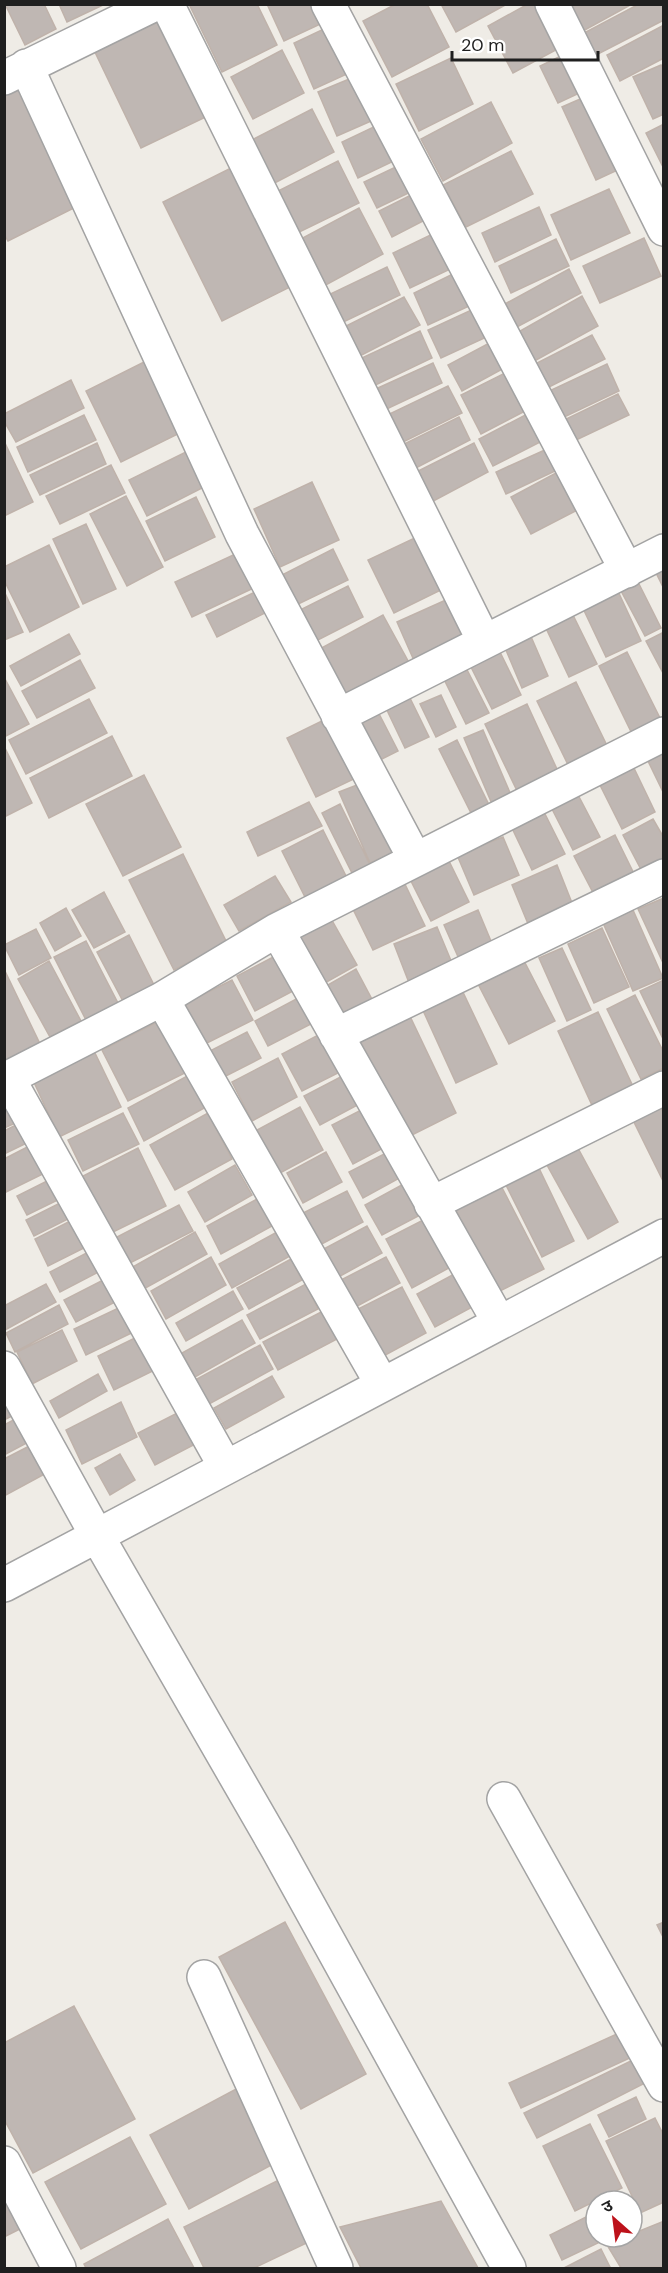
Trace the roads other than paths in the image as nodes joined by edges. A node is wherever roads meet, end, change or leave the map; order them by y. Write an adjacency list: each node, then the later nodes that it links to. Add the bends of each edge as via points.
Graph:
1 (155, 4): 5 (street)
2 (168, 4): 9 (street)
3 (328, 4): 8 (street)
4 (552, 4): 6 (street)
5 (15, 72): 10 (street, via 242,534)
6 (663, 228)
7 (663, 551): 8 (street)
8 (627, 571): 9 (street)
9 (484, 641): 10 (street)
10 (338, 716): 12 (street)
11 (663, 735): 12 (street)
12 (415, 859): 14 (street)
13 (663, 876): 16 (street)
14 (277, 930): 15 (street); 16 (street)
15 (162, 999): 17 (street); 23 (street)
16 (336, 1035): 19 (street)
17 (6, 1079): 24 (street)
18 (663, 1088): 19 (street)
19 (431, 1204): 21 (street)
20 (663, 1236): 21 (street)
21 (499, 1323): 23 (street)
22 (4, 1368): 25 (street)
23 (382, 1384): 24 (street)
24 (225, 1466): 25 (street)
25 (96, 1534): 26 (street); 33 (street, via 277,1848)
26 (4, 1584)
27 (504, 1799): 29 (street)
28 (204, 1977): 32 (street)
29 (663, 2085)
30 (4, 2163): 31 (street)
31 (59, 2268)
32 (336, 2268)
33 (509, 2268)

